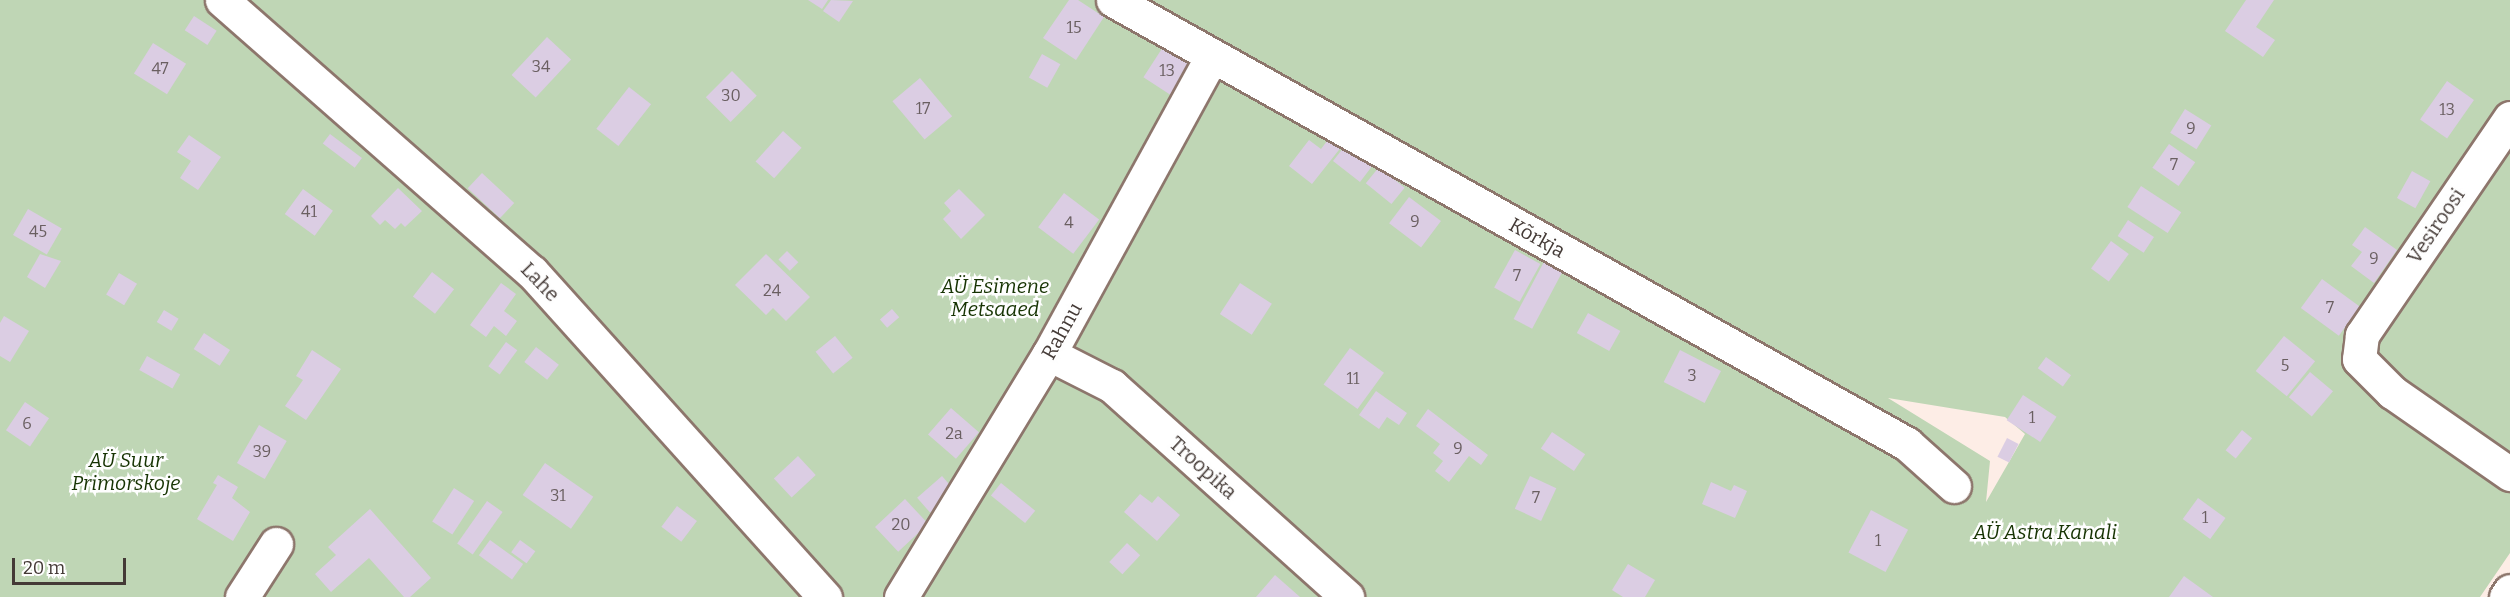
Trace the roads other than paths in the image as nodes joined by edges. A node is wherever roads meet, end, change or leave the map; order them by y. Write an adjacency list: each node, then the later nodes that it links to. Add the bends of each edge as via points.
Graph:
1 (222, 0): 11 (street, Lahe, via 532,272)
2 (1113, 0): 3 (street, Kõrkja)
3 (1211, 58): 5 (street, Rahnu); 7 (street, Kõrkja, via 1907,444)
4 (2510, 118): 6 (street, Vesiroosi, via 2362,335 2359,359 2392,392)
5 (1049, 354): 12 (street, Rahnu); 13 (street, Troopika, via 1112,386)
6 (2510, 474)
7 (1954, 486)
8 (276, 544): 10 (street)
9 (2510, 591): 14 (street)
10 (242, 597)
11 (825, 597)
12 (901, 597)
13 (1347, 597)
14 (2506, 597)

